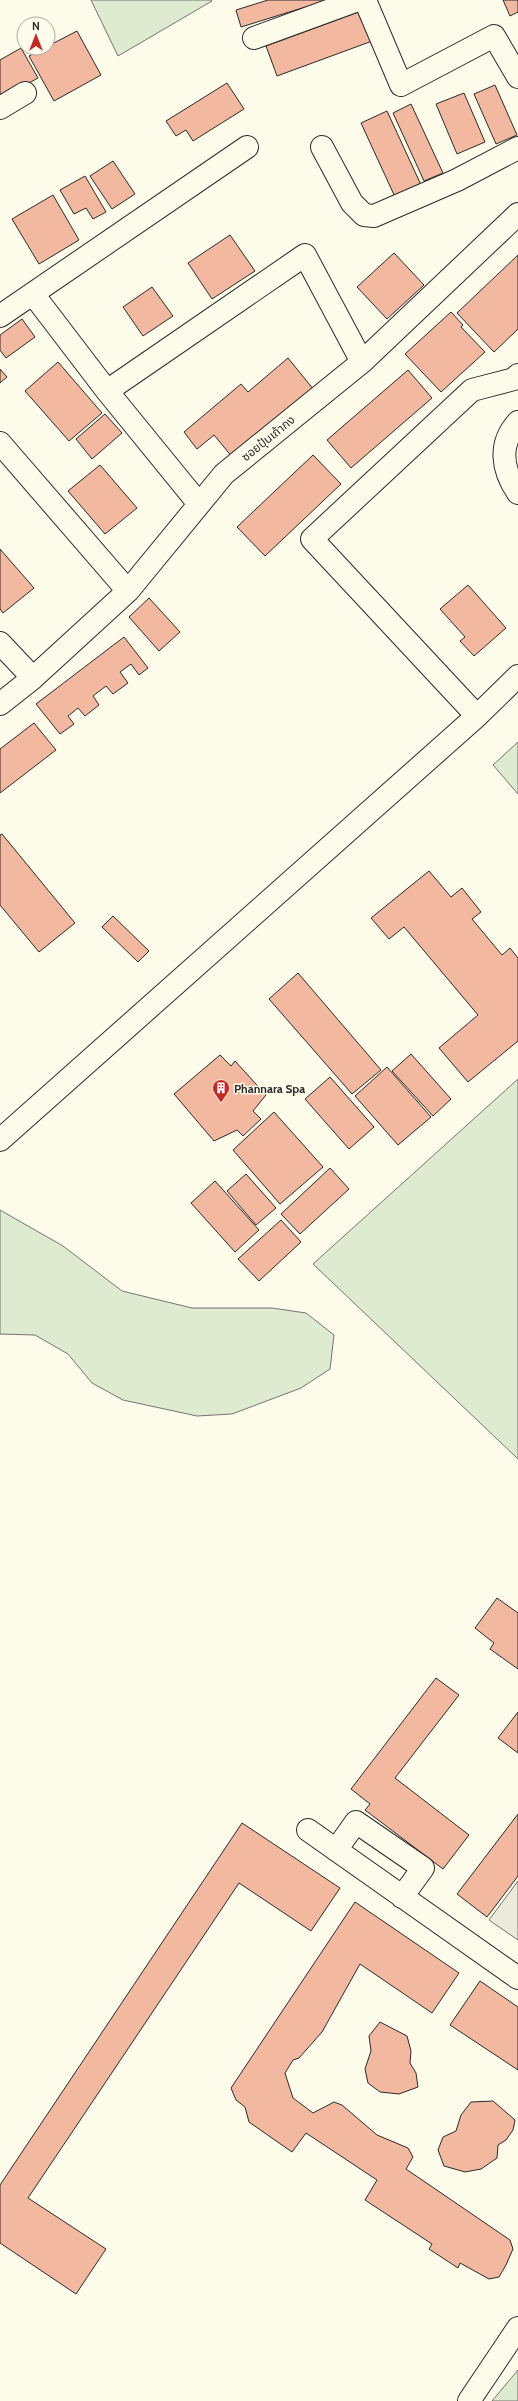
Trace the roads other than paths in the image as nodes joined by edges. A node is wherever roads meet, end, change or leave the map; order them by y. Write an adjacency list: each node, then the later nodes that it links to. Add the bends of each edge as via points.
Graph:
1 (358, 0): 3 (street)
2 (365, 0): 4 (street, via 401,85 494,36)
3 (254, 38)
4 (518, 77)
5 (24, 93): 6 (street)
6 (0, 108)
7 (248, 147): 11 (street)
8 (322, 147): 9 (street, via 352,203 364,215 374,216 457,180)
9 (518, 148)
10 (518, 214): 13 (street, ซอยปุ้นเถ้ากง)
11 (33, 294): 12 (street); 15 (street)
12 (0, 316)
13 (362, 362): 15 (street, via 305,255); 19 (street, ซอยปุ้นเถ้ากง, via 224,474)
14 (518, 375): 25 (street, via 514,379 472,390 312,539)
15 (107, 391): 19 (street)
16 (518, 422): 18 (street, via 506,443 504,458 505,470)
17 (0, 443): 20 (street)
18 (518, 493)
19 (199, 504): 20 (street, ซอยปุ้นเถ้ากง)
20 (128, 591): 23 (street, ซอยปุ้นเถ้ากง)
21 (0, 643): 23 (street)
22 (518, 676): 25 (street)
23 (33, 678): 24 (street, ซอยปุ้นเถ้ากง)
24 (0, 704)
25 (477, 716): 26 (street)
26 (0, 1140)
27 (308, 1830): 28 (street)
28 (336, 1850): 29 (street); 29 (street, via 356,1822 423,1868)
29 (402, 1897): 30 (street)
30 (518, 1978)
31 (518, 2328): 32 (street)
32 (468, 2401)

